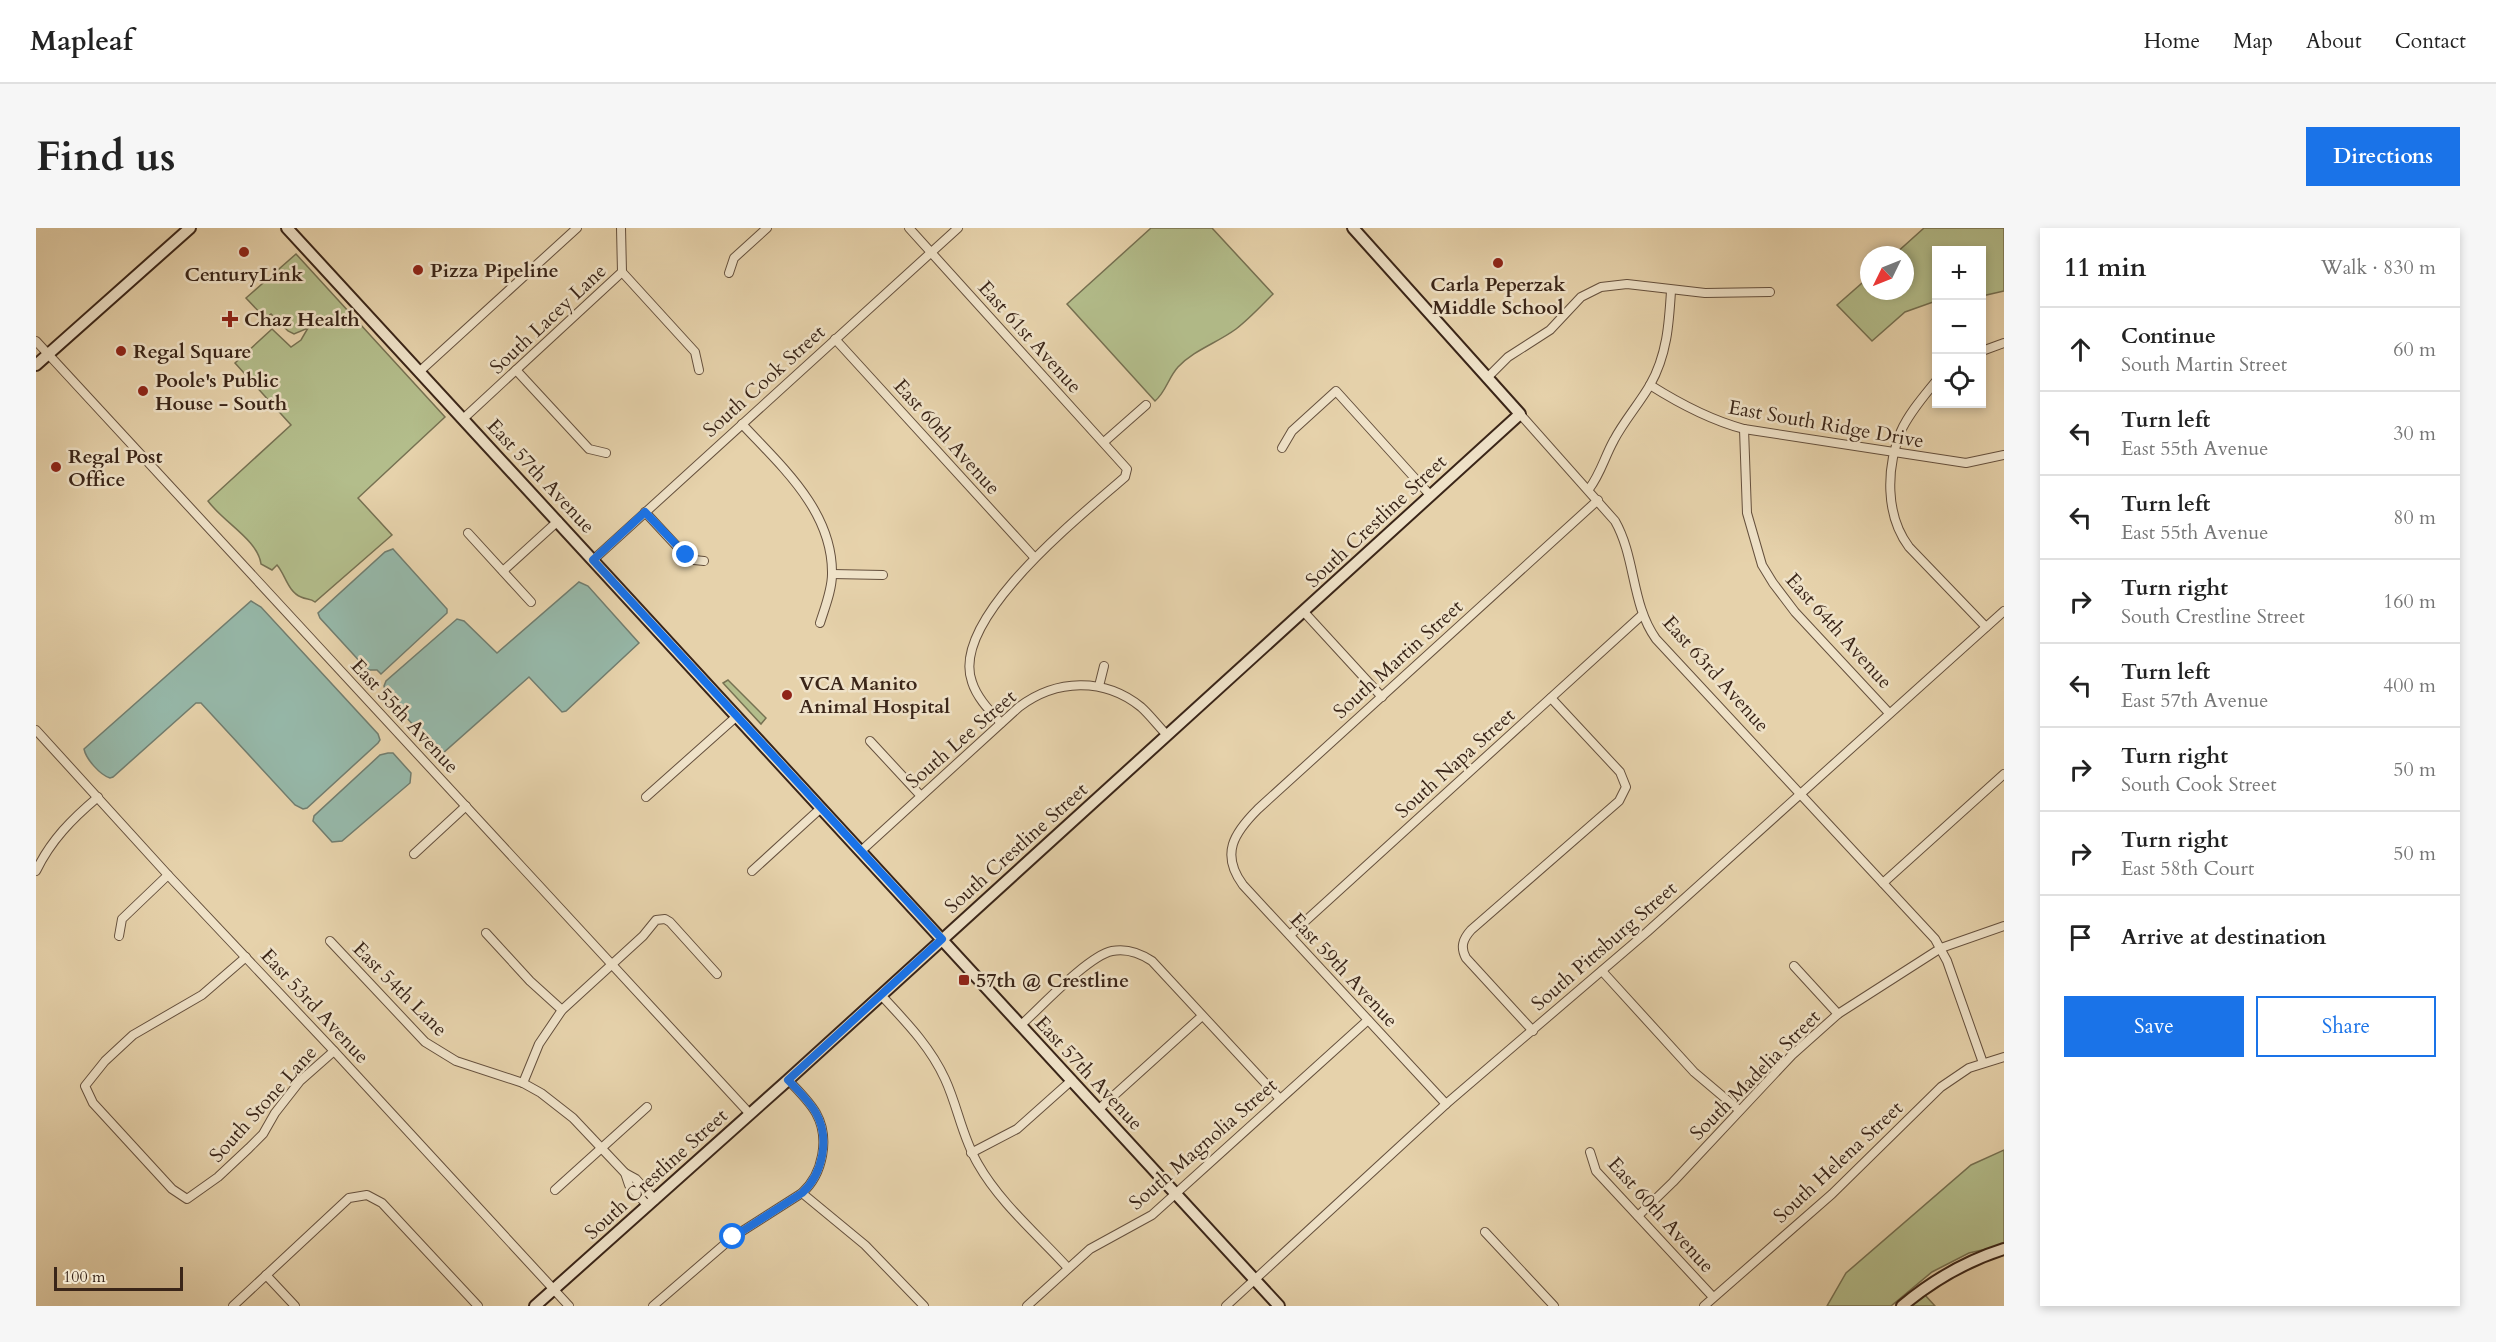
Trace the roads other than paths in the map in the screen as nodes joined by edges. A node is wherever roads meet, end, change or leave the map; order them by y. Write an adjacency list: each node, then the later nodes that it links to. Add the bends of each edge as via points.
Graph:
1 (190, 228): 18 (main road)
2 (287, 228): 22 (main road, East 57th Avenue)
3 (577, 228): 22 (street)
4 (621, 228): 10 (street, South Lacey Lane)
5 (767, 228): 11 (street, via 734,258)
6 (909, 228): 9 (street, East 61st Avenue)
7 (958, 228): 9 (street, South Cook Street)
8 (1353, 228): 23 (main road, East 63rd Avenue)
9 (931, 252): 14 (street, South Cook Street); 31 (street, East 61st Avenue)
10 (622, 272): 20 (street, South Lacey Lane); 21 (street, via 695,352)
11 (729, 273)
12 (1671, 291): 13 (street); 23 (street, via 1627,284 1601,287 1581,297 1550,330 1508,357); 24 (street, via 1669,332)
13 (1770, 292)
14 (835, 339): 29 (street, South Cook Street); 42 (street, East 60th Avenue)
15 (36, 341): 18 (street, East 55th Avenue)
16 (2004, 343): 17 (street)
17 (1986, 350)
18 (48, 354): 19 (main road); 69 (street, East 55th Avenue)
19 (36, 365)
20 (516, 370): 28 (street, South Lacey Lane); 33 (street, via 589,448)
21 (699, 370)
22 (420, 372): 28 (main road, East 57th Avenue)
23 (1487, 378): 27 (main road, East 63rd Avenue)
24 (1650, 385): 30 (street, East South Ridge Drive, via 1680,404); 36 (street)
25 (1932, 387): 34 (street, via 1902,429)
26 (1146, 405): 31 (street)
27 (1520, 414): 36 (street, East 63rd Avenue); 37 (main road, South Crestline Street)
28 (463, 419): 40 (main road, East 57th Avenue)
29 (742, 424): 39 (street, South Cook Street); 46 (street, via 812,505 827,542)
30 (1744, 429): 34 (street, East South Ridge Drive); 58 (street, East 64th Avenue, via 1747,513 1762,565 1795,612)
31 (1104, 442): 42 (street, East 61st Avenue, via 1127,469 1125,477)
32 (1282, 448): 37 (street, via 1292,431 1336,391)
33 (606, 453)
34 (1894, 453): 35 (street, East South Ridge Drive, via 1966,463); 53 (street, via 1891,507 1901,536)
35 (2004, 455)
36 (1588, 489): 38 (street, East 63rd Avenue)
37 (1430, 495): 50 (main road, South Crestline Street)
38 (1598, 500): 51 (street, East 63rd Avenue, via 1624,540); 56 (street, South Martin Street)
39 (645, 512): 43 (street, South Cook Street); 44 (street, via 686,555)
40 (558, 522): 43 (main road, East 57th Avenue); 45 (street)
41 (468, 533): 45 (street)
42 (1034, 557): 60 (street, via 974,640 971,681)
43 (593, 560): 59 (main road, East 57th Avenue)
44 (704, 561)
45 (503, 571): 48 (street)
46 (832, 574): 47 (street); 52 (street)
47 (883, 575)
48 (531, 603)
49 (2004, 610): 53 (street, South Pittsburg Street)
50 (1304, 612): 56 (street); 62 (main road, South Crestline Street)
51 (1642, 615): 57 (street, South Napa Street); 65 (street, East 63rd Avenue, via 1664,648)
52 (820, 623)
53 (1986, 627): 58 (street, South Pittsburg Street)
54 (1104, 666): 55 (street)
55 (1099, 686): 60 (street, South Lee Street, via 1066,686 1045,692 1027,701); 62 (street, South Lee Street, via 1141,707)
56 (1382, 697): 71 (street, South Martin Street, via 1242,825)
57 (1551, 698): 80 (street, South Napa Street); 96 (street, via 1620,772 1626,787 1619,801 1471,930 1462,946 1466,958)
58 (1889, 713): 65 (street, South Pittsburg Street)
59 (737, 716): 68 (street); 70 (main road, East 57th Avenue)
60 (1001, 723): 66 (street, South Lee Street)
61 (36, 730): 67 (street, East 53rd Avenue)
62 (1167, 735): 82 (main road, South Crestline Street)
63 (870, 741): 66 (street)
64 (2004, 774): 77 (street)
65 (1800, 794): 77 (street, East 63rd Avenue); 88 (street, South Pittsburg Street)
66 (921, 796): 72 (street, South Lee Street)
67 (98, 797): 74 (street, via 47,849); 76 (street, East 53rd Avenue)
68 (646, 797)
69 (466, 806): 73 (street); 86 (street, East 55th Avenue)
70 (821, 808): 72 (main road, East 57th Avenue); 75 (street)
71 (1232, 850): 80 (street, East 59th Avenue, via 1238,877)
72 (861, 851): 82 (main road, East 57th Avenue)
73 (414, 854)
74 (36, 871)
75 (752, 871)
76 (168, 876): 81 (street, via 122,919); 85 (street, East 53rd Avenue)
77 (1883, 882): 84 (street, East 63rd Avenue)
78 (2004, 927): 84 (street, South Madelia Street)
79 (486, 933): 91 (street)
80 (1290, 935): 94 (street, East 59th Avenue)
81 (119, 936)
82 (942, 939): 90 (main road, South Crestline Street); 95 (main road, East 57th Avenue)
83 (330, 941): 102 (street, East 54th Lane, via 425,1042 470,1067)
84 (1941, 948): 92 (street, South Madelia Street); 99 (street, East 63rd Avenue)
85 (246, 957): 97 (street, East 53rd Avenue); 97 (street, South Stone Lane, via 202,995 133,1035 85,1086 93,1103 172,1189 187,1199 218,1178 262,1134 300,1081)
86 (612, 964): 89 (street, via 661,918 670,922); 91 (street); 108 (street, East 55th Avenue)
87 (1794, 966): 92 (street)
88 (1602, 971): 96 (street, South Pittsburg Street); 107 (street, via 1694,1072)
89 (717, 974)
90 (881, 995): 100 (main road, South Crestline Street); 111 (street, via 914,1031 940,1069)
91 (562, 1010): 102 (street, via 539,1044)
92 (1838, 1014): 107 (street, South Madelia Street)
93 (1202, 1016): 95 (street, via 1152,961 1139,953 1122,950 1092,960); 103 (street); 106 (street)
94 (1368, 1020): 103 (street, South Magnolia Street); 104 (street, East 59th Avenue)
95 (1021, 1025): 101 (main road, East 57th Avenue)
96 (1533, 1030): 104 (street, South Pittsburg Street)
97 (334, 1051): 122 (street, East 53rd Avenue)
98 (2004, 1057): 99 (street, South Helena Street)
99 (1983, 1063): 123 (street, South Helena Street, via 1941,1087 1832,1194)
100 (788, 1080): 108 (main road, South Crestline Street); 113 (street, via 816,1113 823,1133 819,1166)
101 (1072, 1080): 106 (main road, East 57th Avenue); 111 (street, via 1017,1129)
102 (523, 1083): 109 (street, East 54th Lane, via 558,1104)
103 (1280, 1099): 114 (street, South Magnolia Street)
104 (1446, 1104): 121 (street, South Pittsburg Street)
105 (647, 1107): 109 (street)
106 (1099, 1110): 114 (main road, East 57th Avenue)
107 (1739, 1110): 116 (street, South Madelia Street)
108 (750, 1114): 115 (main road, South Crestline Street)
109 (601, 1148): 112 (street); 115 (street, East 54th Lane, via 630,1185)
110 (1590, 1152): 116 (street, East 60th Avenue, via 1596,1171)
111 (971, 1153): 119 (street, via 1001,1196)
112 (555, 1190)
113 (802, 1193): 129 (street, via 733,1237); 130 (street, via 865,1245)
114 (1176, 1194): 119 (street, South Magnolia Street, via 1152,1215 1097,1244); 121 (main road, East 57th Avenue)
115 (652, 1203): 122 (main road, South Crestline Street)
116 (1638, 1216): 123 (street, East 60th Avenue)
117 (1485, 1232): 134 (street)
118 (2004, 1250): 136 (main road, via 1944,1275)
119 (1068, 1268): 131 (street, South Magnolia Street)
120 (266, 1275): 124 (street); 125 (street); 126 (street, via 349,1198 367,1196 382,1203)
121 (1255, 1280): 132 (street, South Pittsburg Street); 133 (main road, East 57th Avenue)
122 (553, 1289): 127 (main road, South Crestline Street); 128 (street, East 53rd Avenue)
123 (1713, 1298): 135 (street, South Helena Street)
124 (233, 1306)
125 (295, 1306)
126 (478, 1306)
127 (535, 1306)
128 (569, 1306)
129 (653, 1306)
130 (924, 1306)
131 (1027, 1306)
132 (1226, 1306)
133 (1279, 1306)
134 (1554, 1306)
135 (1704, 1306)
136 (1902, 1306)

